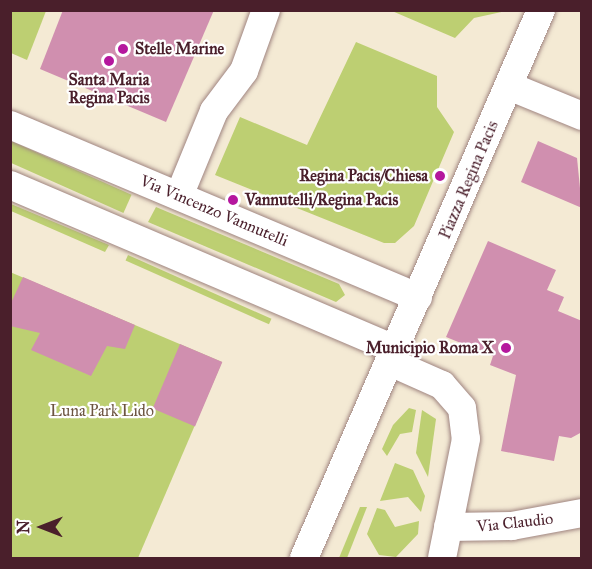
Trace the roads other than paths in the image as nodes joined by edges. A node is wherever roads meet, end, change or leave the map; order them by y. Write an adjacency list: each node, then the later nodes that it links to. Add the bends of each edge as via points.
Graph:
1 (266, 10): 7 (street, via 244,71 214,111)
2 (541, 10): 3 (street, Piazza Regina Pacis)
3 (509, 86): 4 (street); 8 (street, Piazza Regina Pacis)
4 (582, 116)
5 (10, 125): 7 (street, Via Vincenzo Vannutelli)
6 (10, 185): 9 (street)
7 (179, 196): 8 (street, Via Vincenzo Vannutelli)
8 (418, 297): 9 (street, Piazza Regina Pacis)
9 (393, 356): 11 (street, via 442,385 462,408 466,439); 12 (street, Piazza Regina Pacis)
10 (582, 513): 11 (street, Via Claudio, via 512,526)
11 (448, 527): 13 (street)
12 (304, 558)
13 (442, 558)

